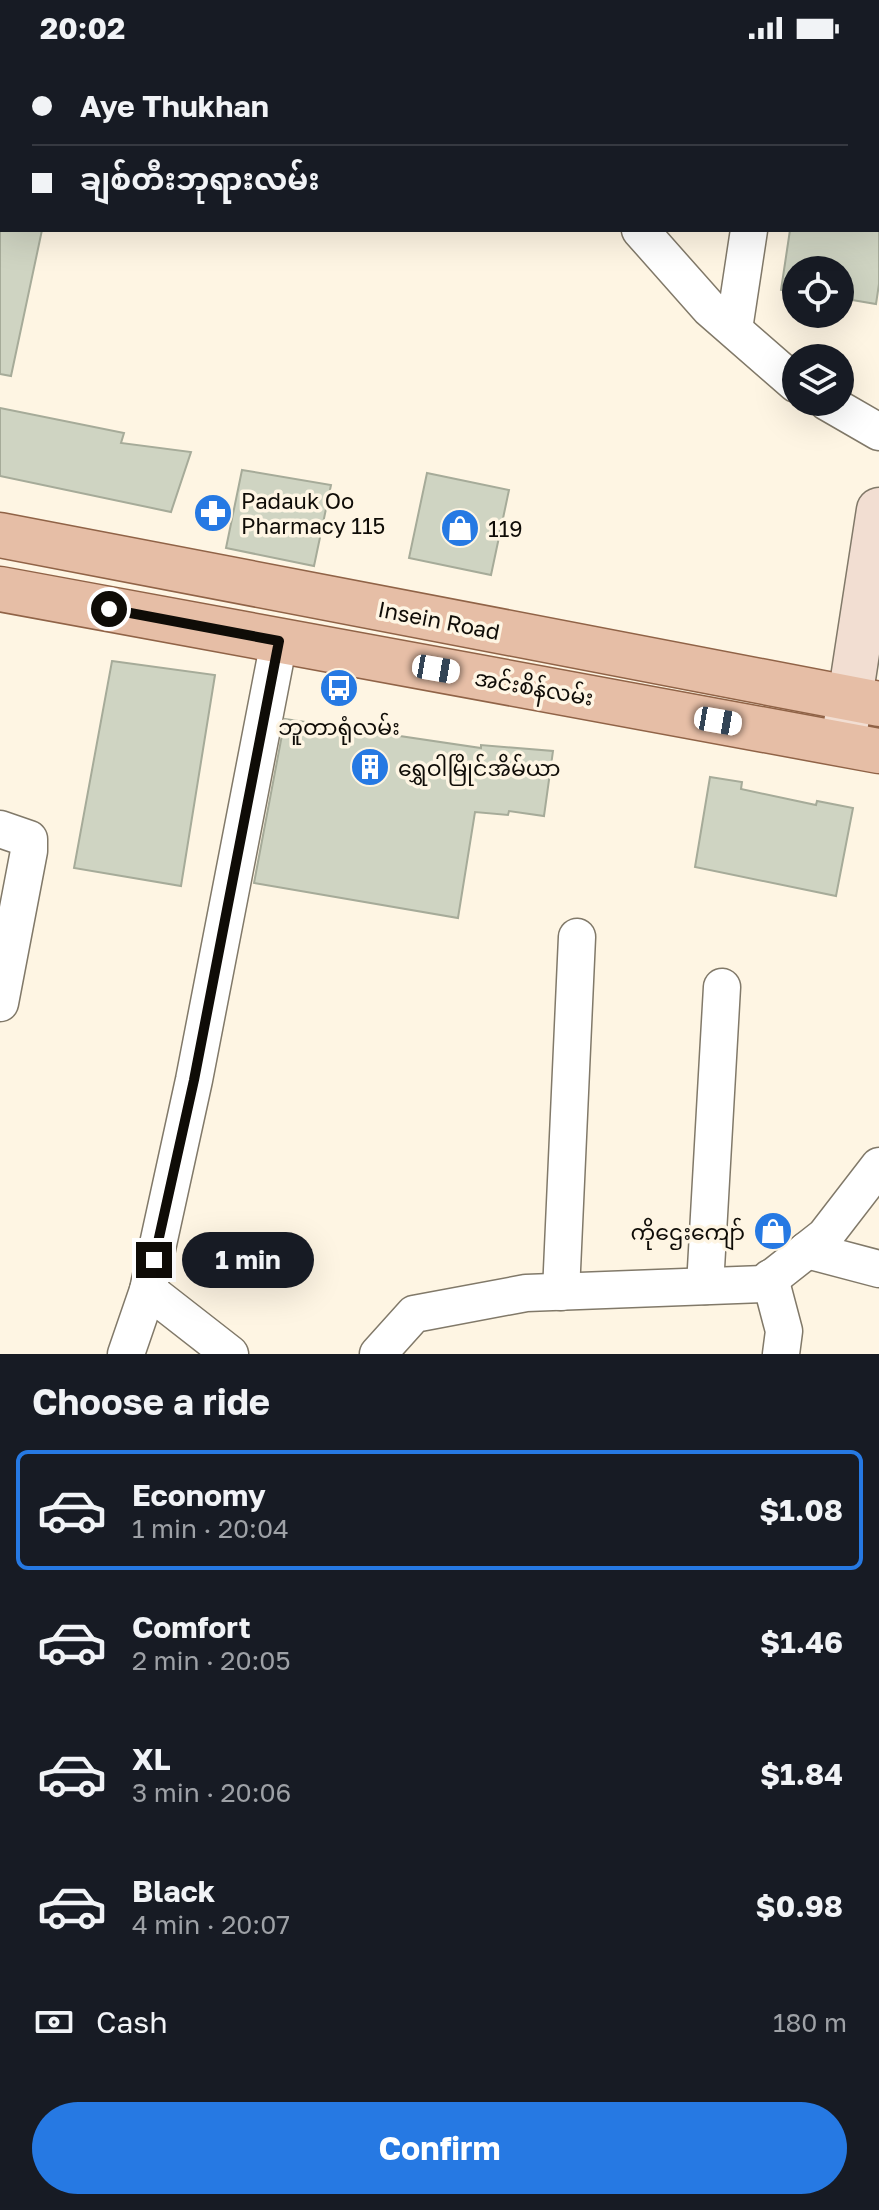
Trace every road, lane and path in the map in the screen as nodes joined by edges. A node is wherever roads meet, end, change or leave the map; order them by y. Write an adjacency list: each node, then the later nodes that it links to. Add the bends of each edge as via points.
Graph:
1 (642, 232): 3 (street)
2 (749, 232): 3 (street)
3 (734, 329): 4 (street)
4 (782, 372)
5 (851, 416): 6 (street)
6 (879, 432)
7 (879, 510): 11 (main road)
8 (0, 535): 11 (main road, Insein Road)
9 (0, 589): 10 (main road, အင်းစိန်လမ်း)
10 (279, 641): 12 (main road, အင်းစိန်လမ်း); 22 (street)
11 (865, 701): 12 (main road)
12 (861, 747)
13 (0, 829): 16 (street, via 29,839)
14 (577, 937): 23 (street)
15 (722, 987): 21 (street)
16 (0, 1003)
17 (879, 1166): 18 (street, via 825,1236)
18 (807, 1250): 19 (street); 20 (street)
19 (879, 1269)
20 (770, 1278): 21 (street, via 764,1284); 27 (street, via 784,1331)
21 (705, 1286): 23 (street)
22 (148, 1290): 24 (street); 25 (street)
23 (561, 1292): 26 (street, via 526,1293 414,1314)
24 (126, 1354)
25 (230, 1354)
26 (378, 1354)
27 (781, 1354)

